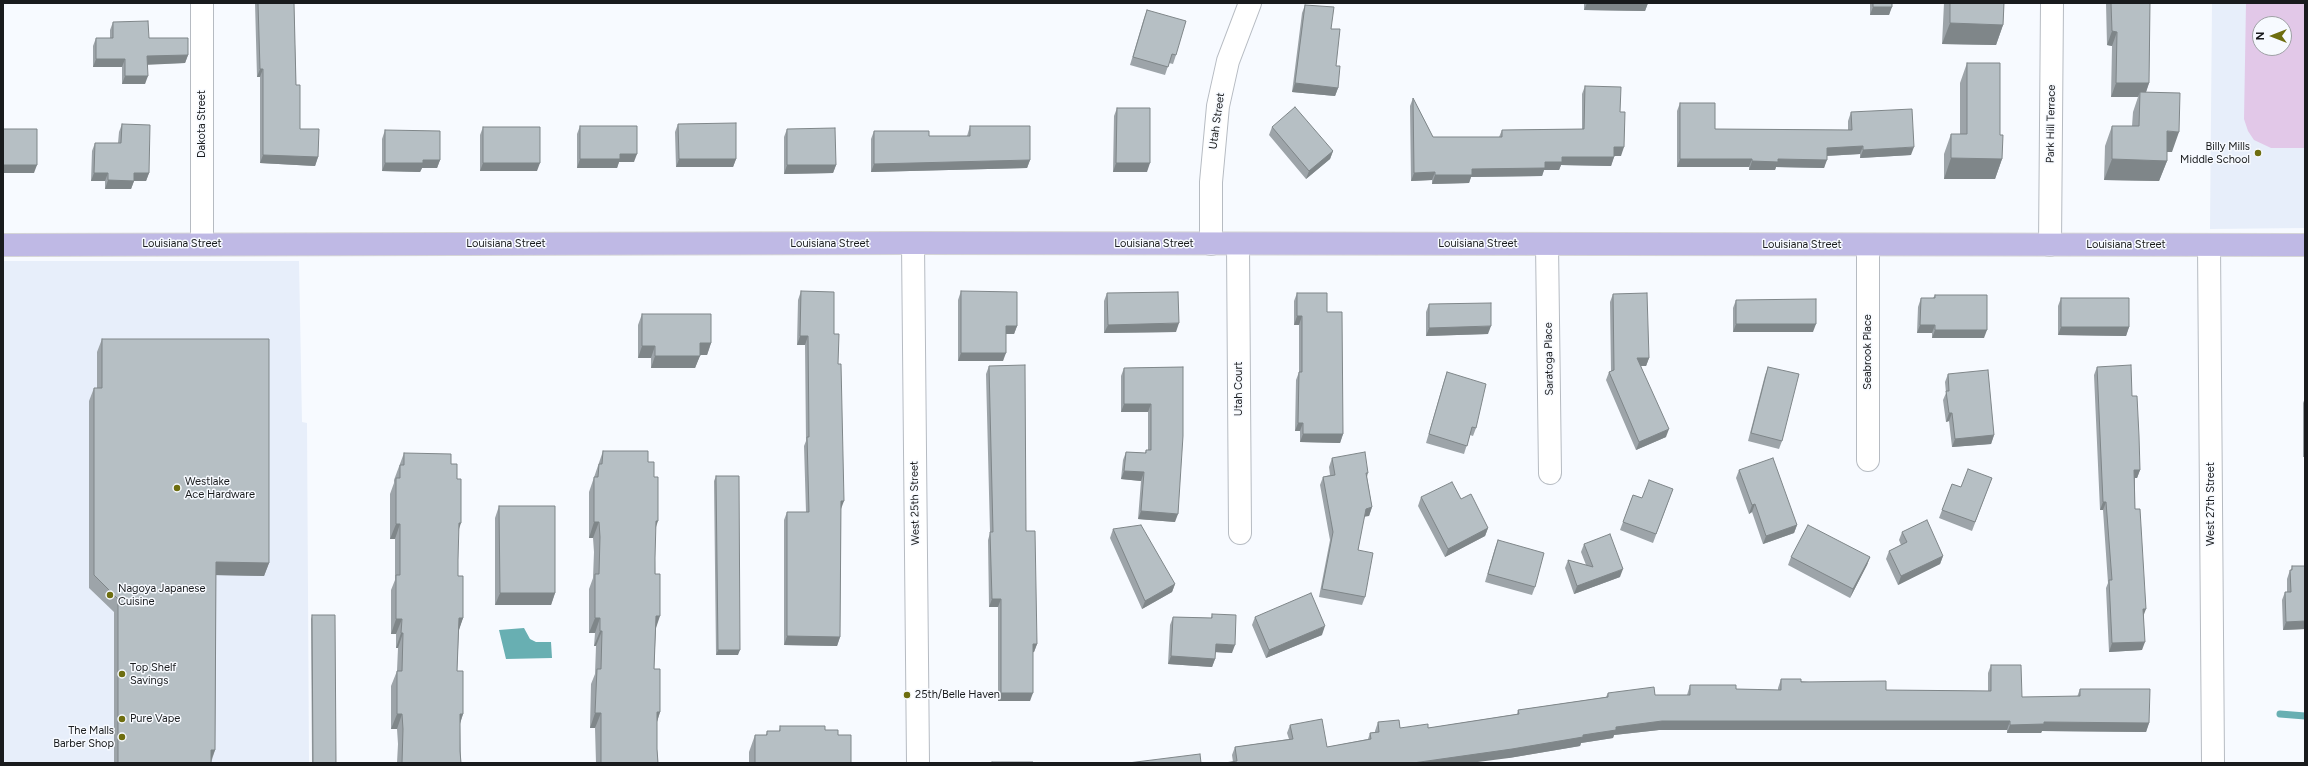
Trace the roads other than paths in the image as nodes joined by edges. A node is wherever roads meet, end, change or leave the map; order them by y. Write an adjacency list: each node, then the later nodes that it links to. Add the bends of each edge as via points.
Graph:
1 (202, 3): 5 (street, Dakota Street)
2 (1250, 3): 6 (street, Utah Street, via 1228,60 1218,106 1211,182)
3 (2052, 3): 11 (street, Park Hill Terrace)
4 (913, 243): 5 (main road, Louisiana Street); 6 (main road, Louisiana Street); 17 (street, West 25th Street)
5 (202, 244): 9 (main road, Louisiana Street)
6 (1211, 244): 7 (main road, Louisiana Street)
7 (1238, 244): 8 (main road, Louisiana Street); 16 (street, Utah Court)
8 (1547, 244): 10 (main road, Louisiana Street); 15 (street, Saratoga Place)
9 (3, 245)
10 (1868, 245): 11 (main road, Louisiana Street); 14 (street, Seabrook Place)
11 (2050, 245): 12 (main road, Louisiana Street)
12 (2209, 245): 13 (main road, Louisiana Street); 18 (street, West 27th Street)
13 (2305, 245)
14 (1868, 460)
15 (1550, 474)
16 (1240, 533)
17 (918, 763)
18 (2213, 763)

